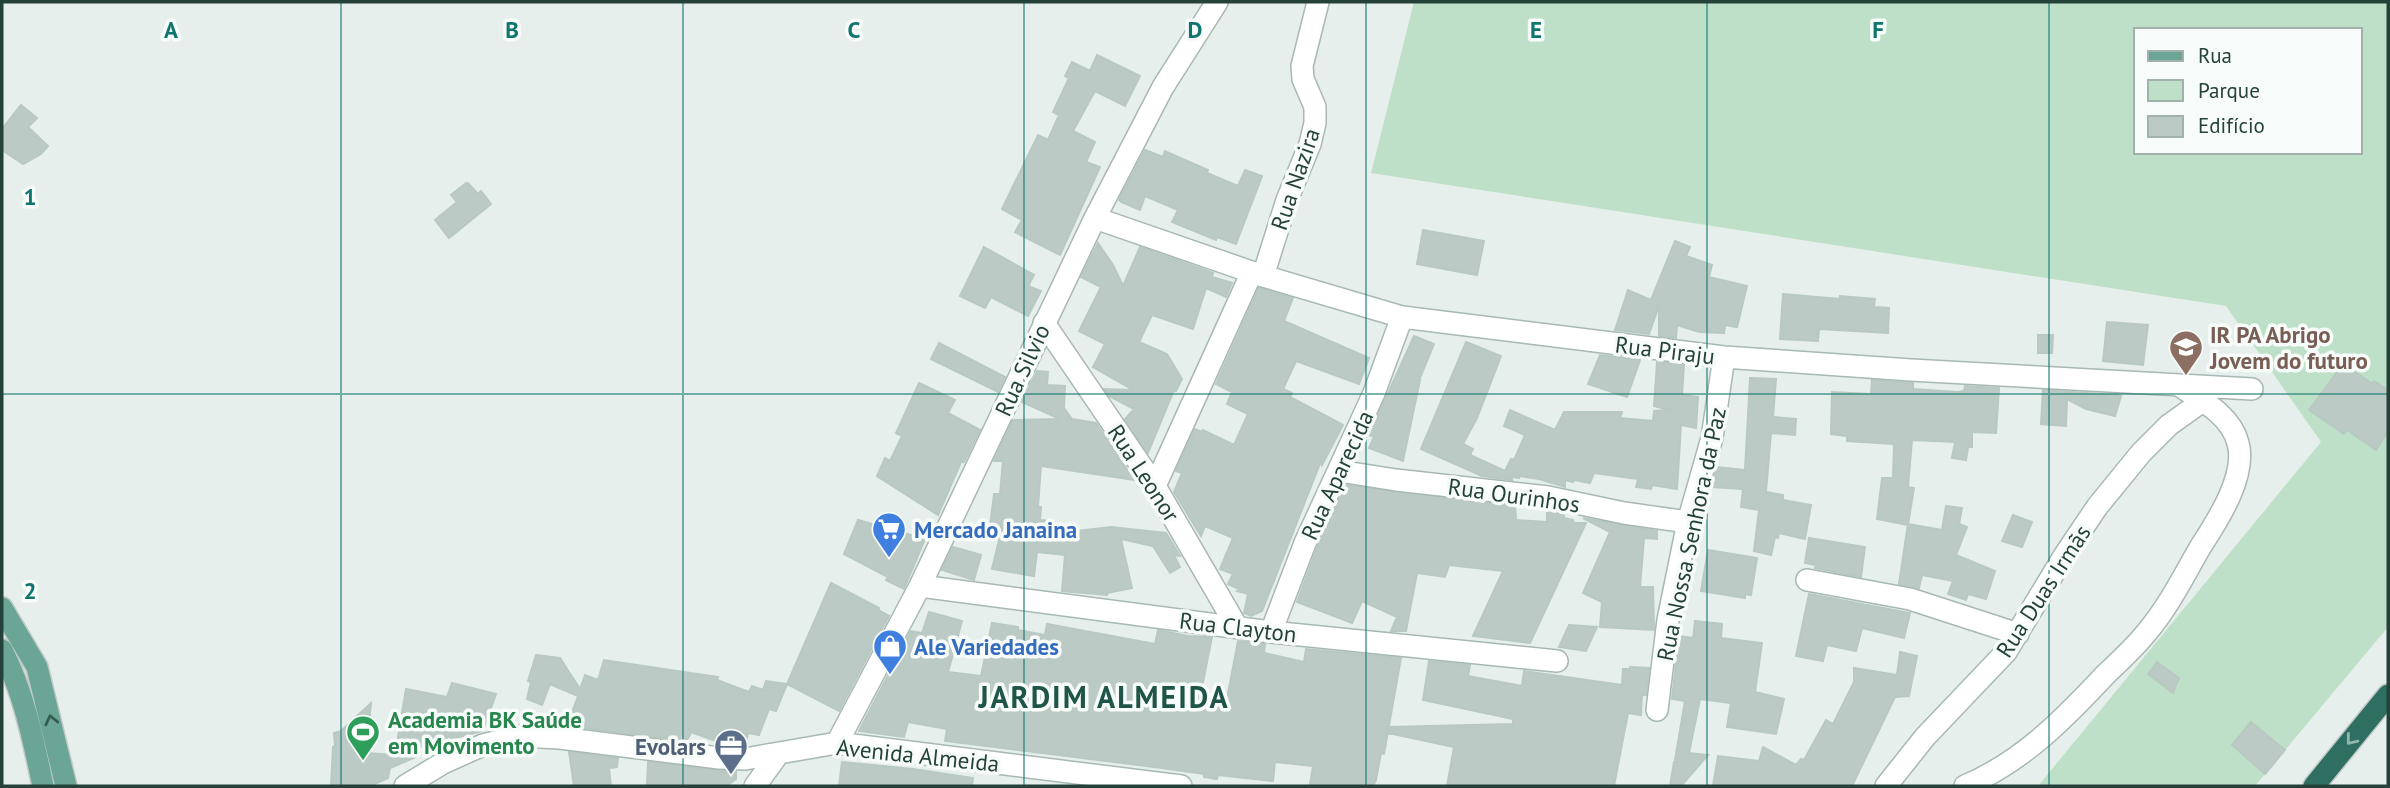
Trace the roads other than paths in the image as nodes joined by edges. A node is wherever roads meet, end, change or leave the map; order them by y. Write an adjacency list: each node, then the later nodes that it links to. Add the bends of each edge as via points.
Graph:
1 (1217, 2): 3 (street, Rua Silvio, via 1163,87)
2 (1318, 2): 4 (street, Rua Nazira, via 1302,66 1315,122)
3 (1095, 218): 4 (street, Rua Piraju); 6 (street, Rua Silvio)
4 (1257, 274): 5 (street, Rua Piraju); 12 (street, Rua Nazira)
5 (1402, 317): 7 (street, Rua Piraju); 11 (street, Rua Aparecida)
6 (1044, 323): 12 (street, Rua Leonor); 15 (street, Rua Silvio)
7 (1724, 357): 8 (street, Rua Piraju); 13 (street, Rua Nossa Senhora da Paz, via 1713,438)
8 (2177, 385): 9 (street, Rua Piraju); 10 (street)
9 (2252, 389)
10 (2204, 400): 19 (street, Rua Duas Irmãs, via 2141,453 2097,507); 32 (street, via 2228,422 2238,443 2239,465 2219,518 2165,606 2147,633 2068,715 2032,747)
11 (1339, 471): 13 (street, Rua Ourinhos, via 1548,497); 18 (street, Rua Aparecida)
12 (1155, 486): 17 (street, Rua Leonor)
13 (1688, 522): 23 (street, Rua Nossa Senhora da Paz, via 1668,620)
14 (1807, 580): 19 (street, via 1910,599)
15 (920, 586): 17 (street, Rua Clayton); 24 (street, Rua Silvio)
16 (2, 608): 27 (main road, one-way to 16, via 37,667)
17 (1237, 627): 18 (street, Rua Clayton)
18 (1270, 632): 21 (street, Rua Clayton)
19 (2018, 634): 31 (street, Rua Duas Irmãs)
20 (2, 650): 26 (main road, via 27,712)
21 (1557, 661)
22 (2388, 695): 33 (highway, one-way to 33)
23 (1657, 710)
24 (836, 743): 25 (street, Avenida Almeida); 30 (street, Avenida Almeida)
25 (779, 753): 28 (street, via 719,758 520,736 443,763); 29 (street)
26 (43, 786)
27 (66, 786)
28 (405, 786)
29 (755, 786)
30 (1181, 786)
31 (1886, 786)
32 (1965, 786)
33 (2314, 786)

